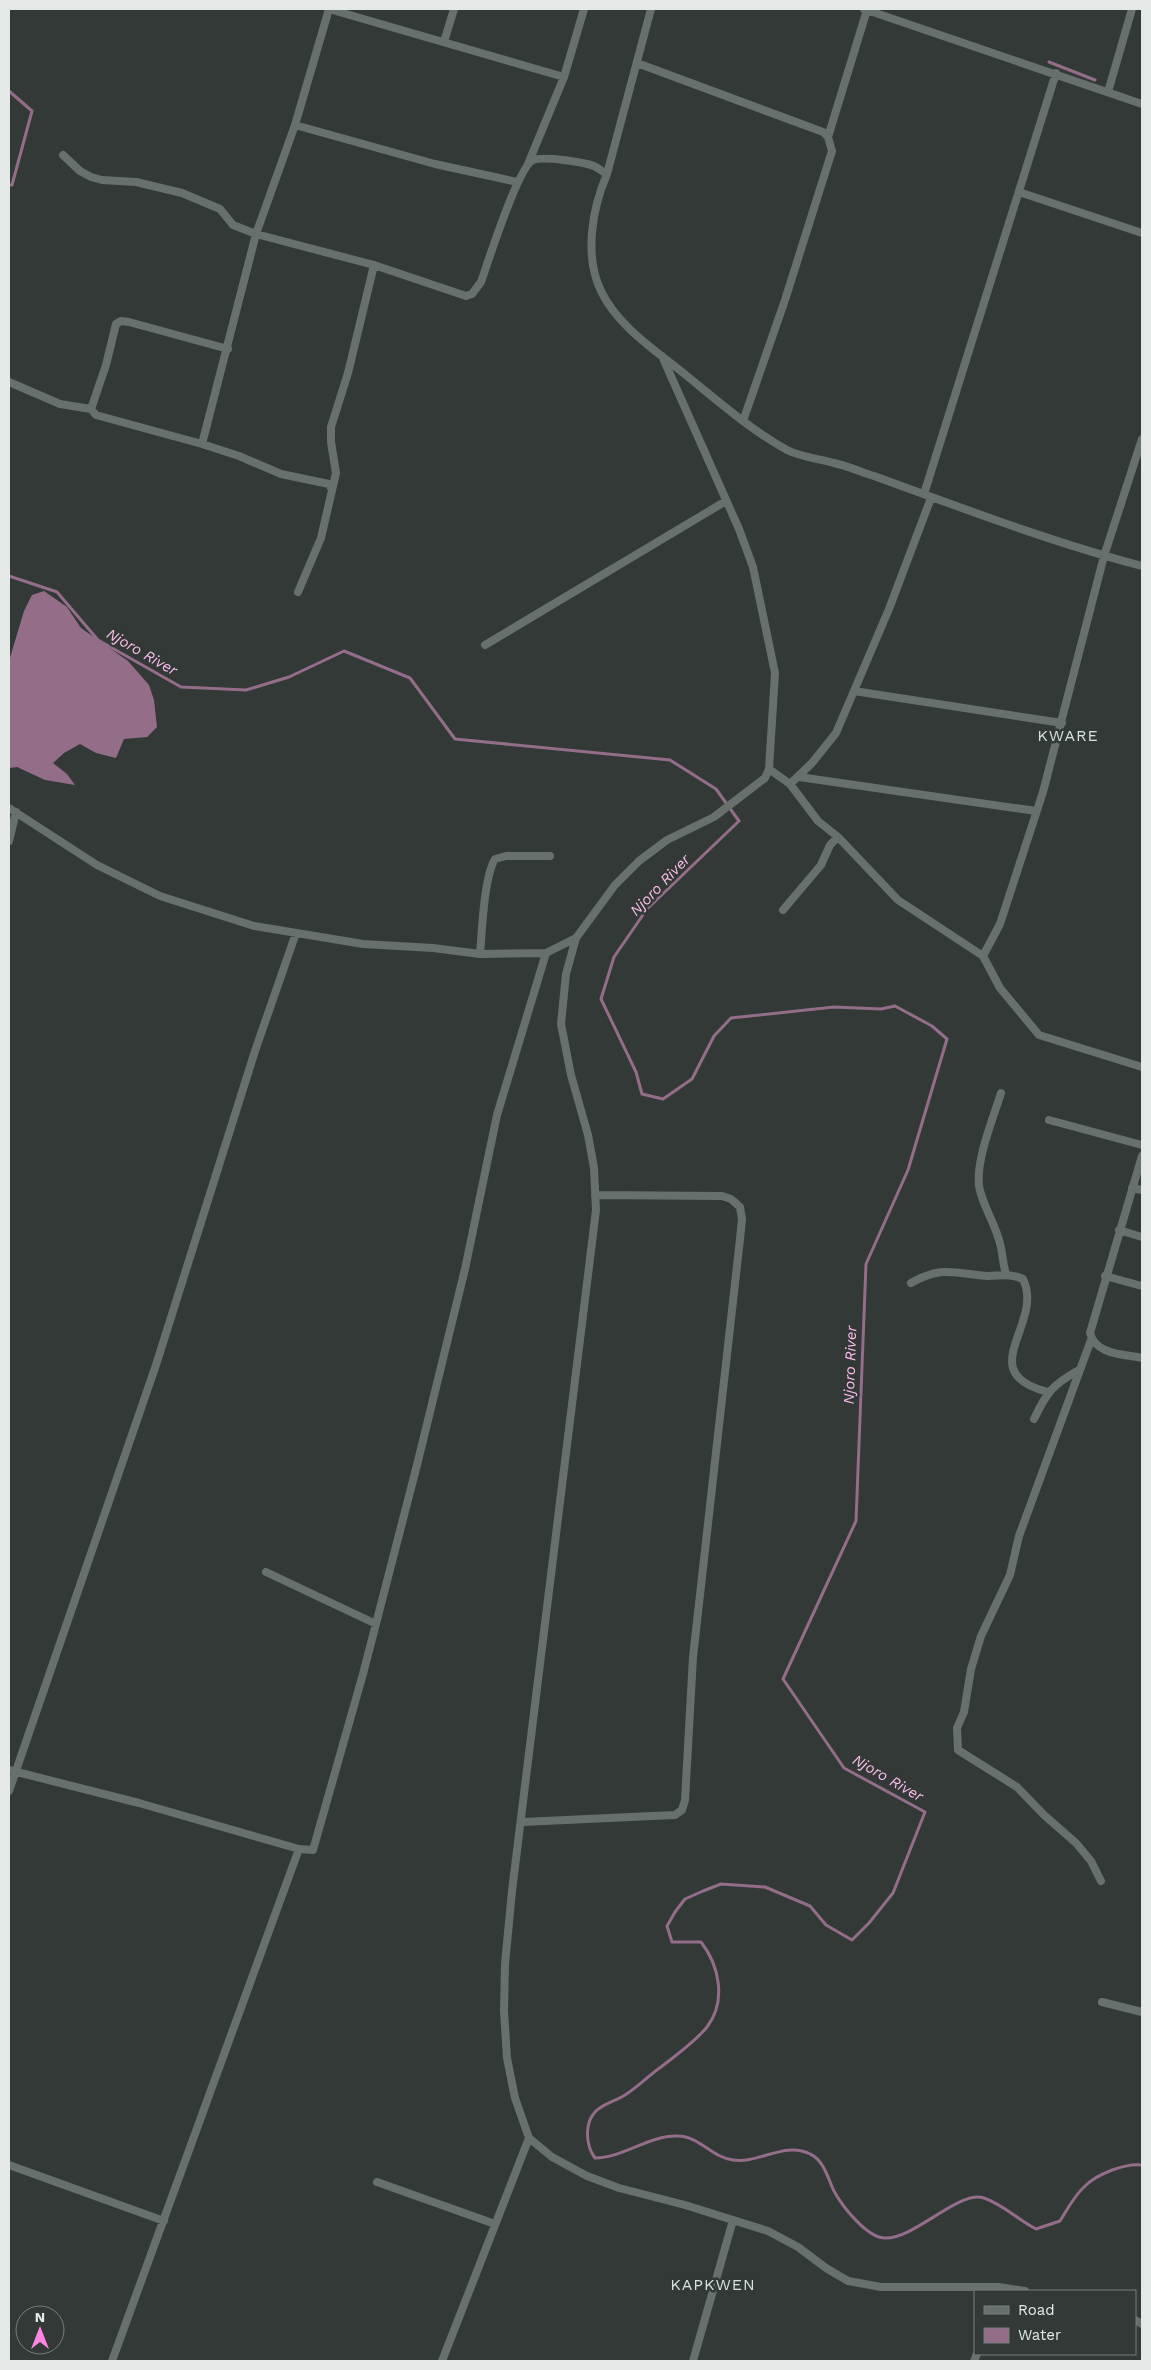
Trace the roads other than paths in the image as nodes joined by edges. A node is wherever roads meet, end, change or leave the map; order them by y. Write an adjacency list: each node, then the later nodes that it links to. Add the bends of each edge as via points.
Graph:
1 (329, 9): 7 (street); 13 (street)
2 (454, 9): 7 (street)
3 (584, 9): 10 (street)
4 (651, 9): 8 (street)
5 (866, 9): 9 (street); 14 (street)
6 (1132, 9): 11 (street)
7 (444, 42): 10 (street)
8 (637, 63): 14 (street, via 818,130); 17 (street)
9 (1056, 73): 11 (street); 19 (street)
10 (564, 77): 16 (street)
11 (1108, 92): 12 (street)
12 (1142, 104)
13 (295, 125): 18 (street, via 435,164); 21 (street)
14 (828, 137): 27 (street, via 832,151)
15 (63, 155): 21 (street, via 80,172 91,177 150,184 201,200 220,209 233,225)
16 (526, 168): 17 (street, via 533,160 551,160 594,166); 18 (street)
17 (607, 174): 24 (street, via 599,191 592,241 598,282 619,317)
18 (517, 182): 22 (street, via 481,282 472,294 457,294)
19 (1019, 192): 20 (street); 31 (street)
20 (1142, 233)
21 (256, 234): 22 (street); 23 (street)
22 (374, 265): 30 (street, via 331,427 336,473)
23 (228, 349): 26 (street, via 129,322 118,322); 29 (street)
24 (662, 356): 27 (street); 32 (street)
25 (9, 382): 26 (street, via 60,404)
26 (90, 409): 29 (street, via 96,415)
27 (743, 421): 31 (street, via 789,451 838,463)
28 (1142, 439): 33 (street)
29 (202, 444): 30 (street, via 281,474 329,484)
30 (331, 488): 35 (street, via 321,538)
31 (928, 496): 33 (street); 37 (street, via 889,609)
32 (726, 500): 36 (street); 39 (street, via 753,567 775,673)
33 (1104, 556): 34 (street); 38 (street)
34 (1142, 566)
35 (298, 592)
36 (485, 645)
37 (854, 691): 38 (street); 40 (street, via 836,733)
38 (1062, 723): 43 (street)
39 (769, 769): 41 (street); 49 (street, via 765,778 714,817 667,840 639,861 615,886)
40 (799, 777): 41 (street); 43 (street)
41 (790, 784): 44 (street, via 818,821)
42 (12, 810): 45 (street); 48 (street, via 97,865 160,896 254,926)
43 (1036, 811): 52 (street, via 1000,924)
44 (838, 837): 47 (street, via 830,845 821,865); 52 (street, via 898,900)
45 (9, 841)
46 (550, 856): 51 (street, via 495,859 486,898)
47 (783, 910)
48 (296, 933): 51 (street, via 363,944); 74 (street, via 255,1051 156,1365)
49 (576, 938): 50 (street); 60 (street, via 566,974 561,1024 588,1135)
50 (546, 953): 51 (street); 73 (street, via 497,1115 465,1269)
51 (480, 954)
52 (983, 956): 53 (street, via 1000,988 1039,1036)
53 (1142, 1067)
54 (1001, 1093): 63 (street, via 984,1150 979,1186 1000,1243)
55 (1048, 1120): 56 (street)
56 (1142, 1145)
57 (1142, 1156): 58 (street)
58 (1132, 1188): 59 (street); 61 (street)
59 (1142, 1190)
60 (595, 1194): 76 (street, via 596,1210); 76 (street, via 722,1196 740,1207 742,1219 693,1657 685,1800 682,1810 675,1815)
61 (1119, 1230): 62 (street); 64 (street)
62 (1142, 1237)
63 (1006, 1274): 65 (street, via 936,1273); 70 (street, via 1023,1279 1028,1300 1011,1358 1012,1370 1025,1384)
64 (1105, 1276): 66 (street); 67 (street, via 1091,1325)
65 (911, 1283)
66 (1142, 1286)
67 (1092, 1340): 68 (street, via 1104,1350); 69 (street)
68 (1142, 1358)
69 (1079, 1370): 70 (street); 78 (street, via 1019,1536 1010,1575 981,1636 956,1740 958,1750 1017,1787 1076,1843)
70 (1048, 1392): 71 (street)
71 (1034, 1419)
72 (266, 1572): 73 (street)
73 (376, 1624): 77 (street, via 313,1850)
74 (12, 1771): 75 (street); 77 (street)
75 (9, 1791)
76 (522, 1822): 81 (street, via 512,1891 504,2011 507,2058 515,2098)
77 (299, 1849): 85 (street)
78 (1101, 1881)
79 (1102, 2002): 80 (street)
80 (1142, 2012)
81 (529, 2138): 84 (street, via 552,2157 587,2176); 86 (street)
82 (9, 2165): 85 (street)
83 (377, 2182): 86 (street)
84 (733, 2220): 87 (street, via 768,2231 848,2281 880,2286); 91 (street)
85 (164, 2221): 89 (street)
86 (495, 2224): 90 (street)
87 (998, 2289): 88 (street)
88 (1012, 2290)
89 (112, 2361)
90 (442, 2361)
91 (693, 2361)

